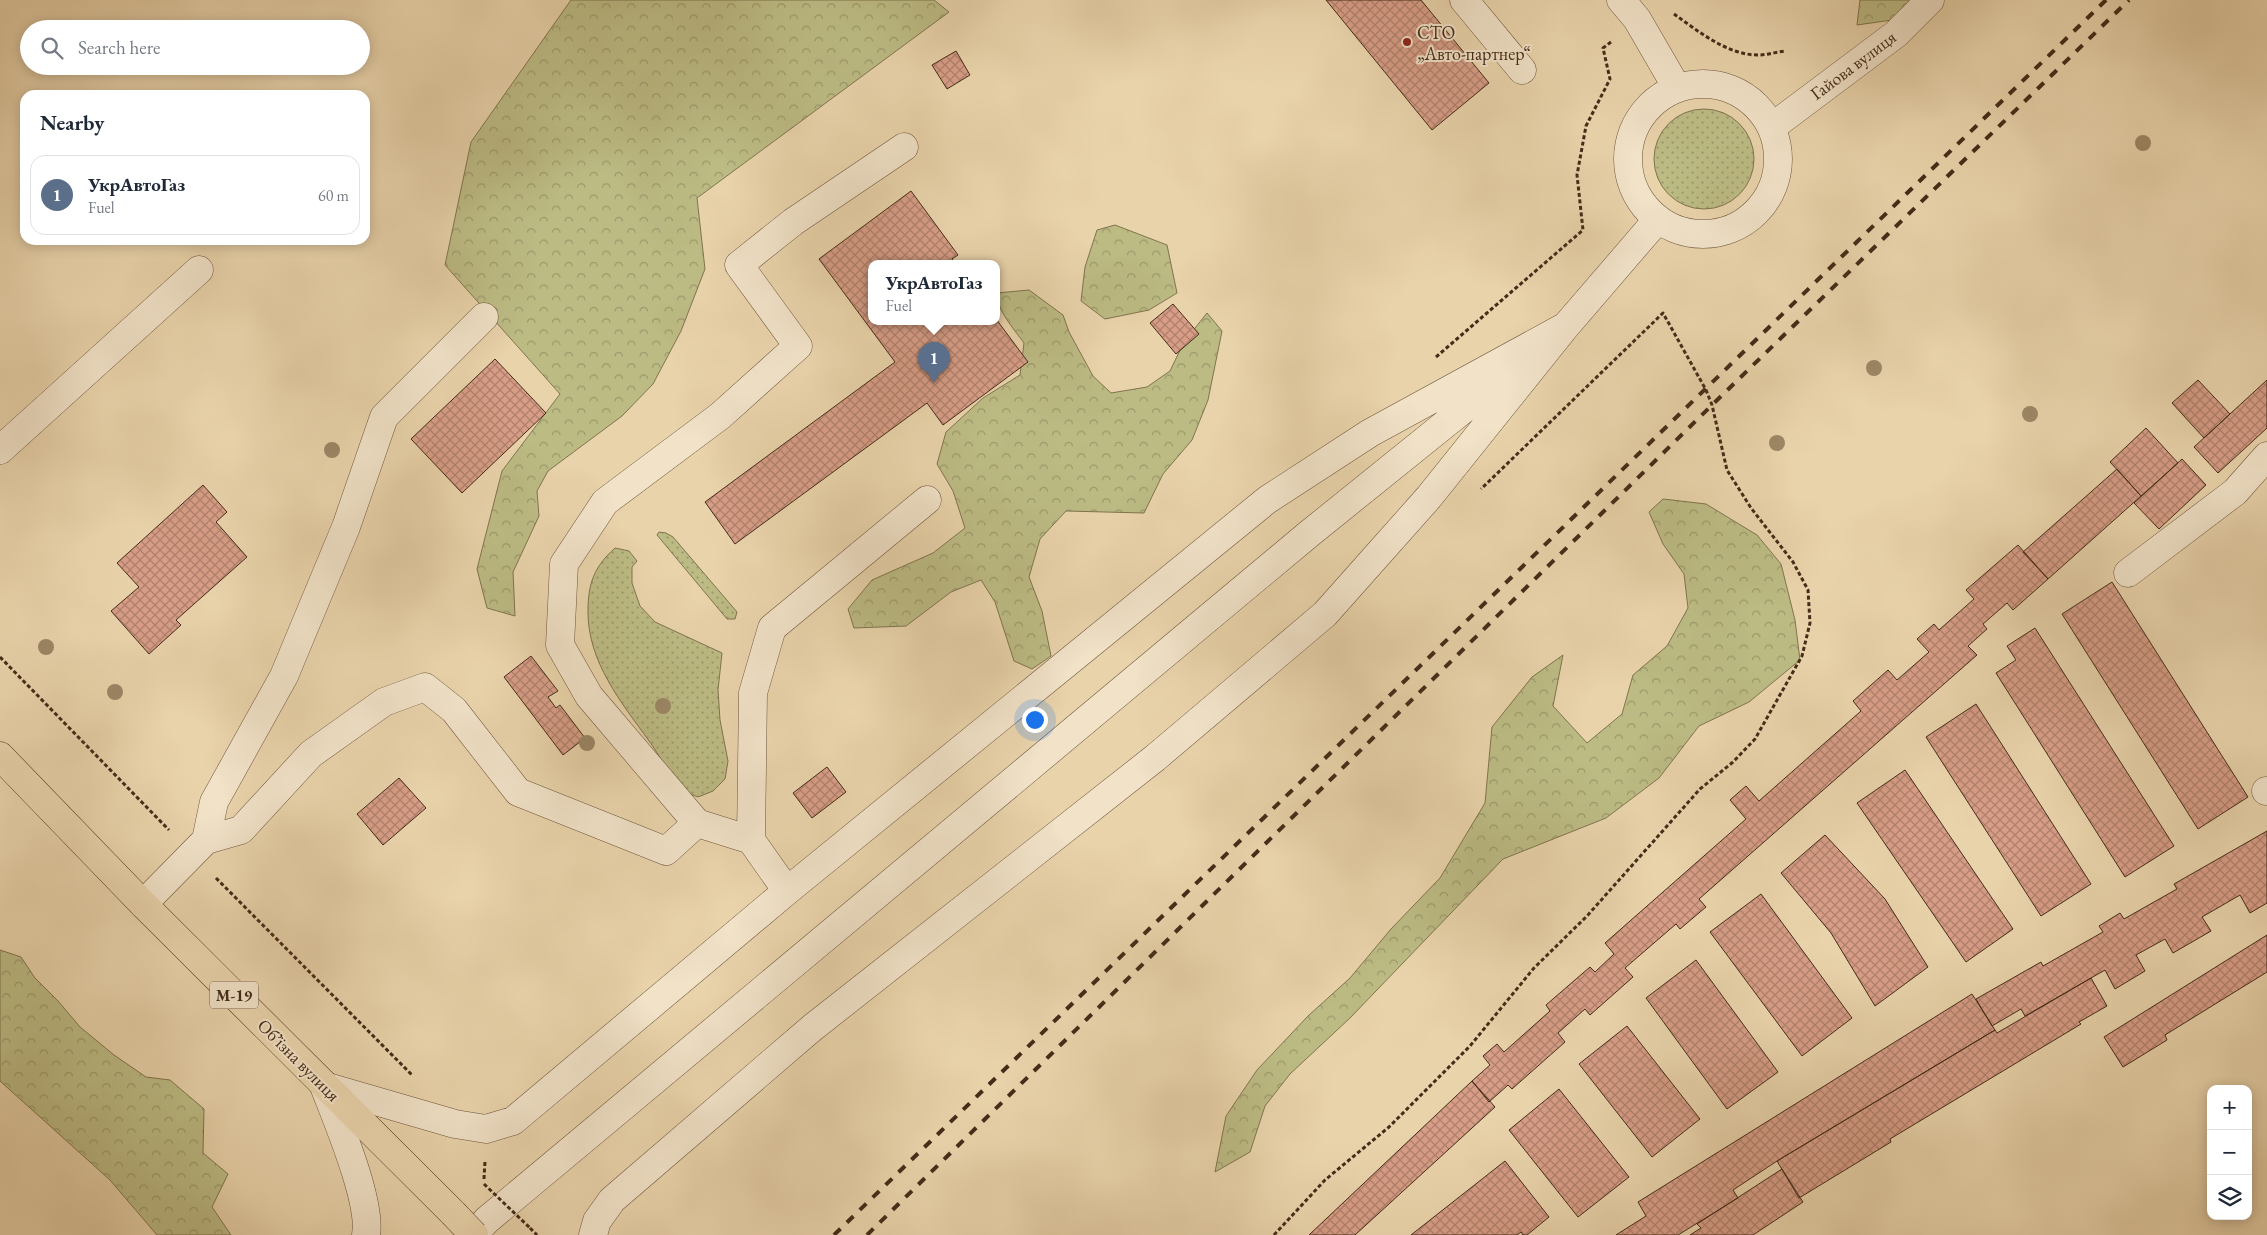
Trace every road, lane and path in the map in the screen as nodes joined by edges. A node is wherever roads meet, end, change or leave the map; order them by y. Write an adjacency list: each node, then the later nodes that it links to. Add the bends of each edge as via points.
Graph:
1 (1464, 0): 5 (street)
2 (1930, 0): 7 (street, Гайова вулиця, via 1896,34)
3 (1626, 5): 4 (path, via 1658,2 1733,50 1756,55); 6 (street); 13 (path, via 1603,48 1610,79 1586,126 1577,176 1583,230)
4 (1785, 51)
5 (1522, 70)
6 (1677, 88): 7 (street, via 1699,83 1722,85 1743,94 1760,108); 9 (street, via 1657,99 1641,116 1631,136 1628,152 1632,182 1642,203)
7 (1772, 127): 9 (street, via 1779,151 1776,176 1767,199 1750,218 1728,230 1704,234 1680,231)
8 (904, 147): 21 (street, via 793,222 739,265 798,346 720,416 605,502 564,564 560,645 589,696)
9 (1658, 219): 12 (street)
10 (199, 270): 14 (street)
11 (484, 316): 23 (street, via 384,417 346,527 284,676 214,802)
12 (1566, 326): 24 (street, via 1370,433 1268,500); 30 (street, via 1310,533); 32 (street, via 1429,497 1325,614 1155,758 812,1028 612,1200 597,1221)
13 (1432, 360)
14 (0, 450)
15 (2267, 456): 18 (street, via 2235,492)
16 (1477, 493): 33 (path, via 1663,313 1706,390 1727,470 1751,508 1793,562 1808,590 1810,623 1802,656 1755,739 1700,789 1587,916 1534,968 1470,1046 1389,1127 1325,1180)
17 (927, 500): 22 (street, via 772,628 753,693)
18 (2128, 573)
19 (0, 657): 23 (path)
20 (0, 756): 25 (highway, Обʼїзна вулиця / М-19)
21 (697, 823): 22 (street); 23 (street, via 666,851 518,792 454,710 425,688 384,702 311,754 241,830)
22 (751, 840): 24 (street)
23 (199, 847): 25 (street); 26 (path)
24 (787, 891): 27 (street, via 512,1121 486,1129 455,1124)
25 (143, 904): 27 (highway, Обʼїзна вулиця / М-19)
26 (418, 1081)
27 (324, 1086): 29 (street, via 361,1190 368,1224); 30 (highway, Обʼїзна вулиця / М-19, bridge)
28 (484, 1184): 31 (path, bridge)
29 (366, 1235)
30 (473, 1235)
31 (537, 1235)
32 (593, 1235)
33 (1274, 1235)

